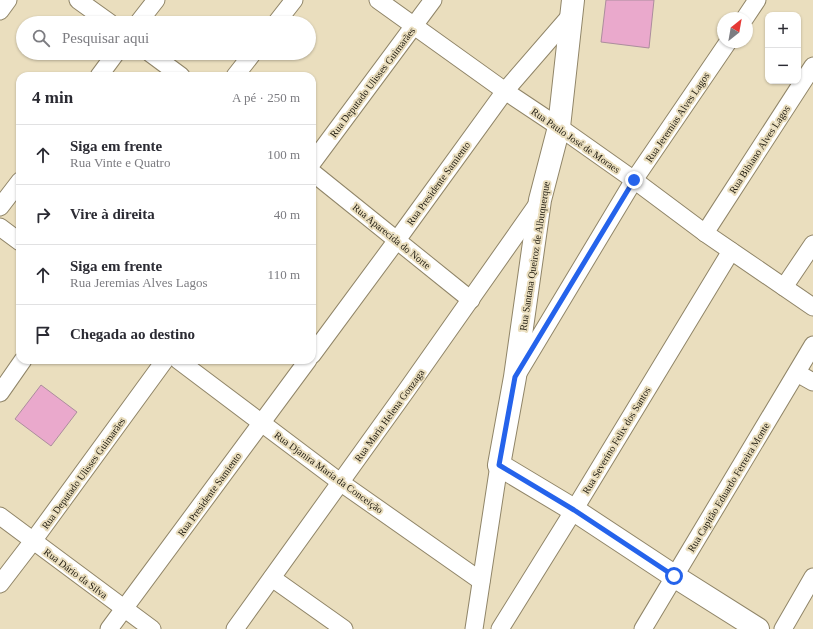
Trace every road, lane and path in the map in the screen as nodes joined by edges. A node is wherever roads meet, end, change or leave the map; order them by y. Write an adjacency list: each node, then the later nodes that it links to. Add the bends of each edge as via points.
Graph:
1 (8, 0): 9 (street)
2 (78, 0): 11 (street)
3 (156, 0): 12 (street)
4 (294, 0): 13 (street)
5 (378, 0): 14 (street, Rua Paulo José de Moraes)
6 (433, 0): 14 (street, Rua Deputado Ulisses Guimarães)
7 (757, 0): 10 (street)
8 (572, 8): 23 (street, Rua Presidente Samiento); 24 (street, Rua Santana Queiroz de Albuquerque)
9 (0, 11)
10 (748, 12)
11 (100, 16)
12 (143, 16)
13 (281, 16)
14 (414, 25): 23 (street, Rua Paulo José de Moraes); 25 (street, Rua Deputado Ulisses Guimarães)
15 (724, 48): 27 (street, Rua Jeremias Alves Lagos)
16 (111, 60): 20 (street)
17 (160, 60): 21 (street)
18 (247, 60): 22 (street)
19 (813, 66): 32 (street, Rua Bibiano Alves Lagos)
20 (102, 72)
21 (176, 72)
22 (238, 72)
23 (505, 91): 24 (street, Rua Paulo José de Moraes); 34 (street, Rua Presidente Samiento)
24 (558, 127): 27 (street, Rua Paulo José de Moraes); 29 (street, Rua Santana Queiroz de Albuquerque)
25 (316, 158)
26 (316, 175): 34 (street, Rua Aparecida do Norte)
27 (634, 180): 32 (street, Rua Paulo José de Moraes); 47 (street, Rua Jeremias Alves Lagos)
28 (16, 186): 30 (street)
29 (540, 200): 38 (street, Rua Maria Helena Gonzaga); 47 (street, Rua Santana Queiroz de Albuquerque)
30 (0, 207)
31 (0, 227): 33 (street)
32 (705, 233): 36 (street, Rua Paulo José de Moraes)
33 (16, 239)
34 (397, 240): 38 (street, Rua Aparecida do Norte); 41 (street, Rua Presidente Samiento)
35 (813, 244): 37 (street)
36 (730, 251): 37 (street, Rua Paulo José de Moraes); 53 (street, Rua Severino Felix dos Santos)
37 (784, 287): 39 (street, Rua Paulo José de Moraes)
38 (471, 300): 52 (street, Rua Maria Helena Gonzaga)
39 (813, 307)
40 (813, 345): 46 (street, Rua Capitão Eduardo Ferreira Monte)
41 (316, 350)
42 (20, 364): 49 (street)
43 (162, 364): 55 (street, Rua Deputado Ulisses Guimarães)
44 (183, 364): 50 (street, Rua Djanira Maria da Conceição)
45 (305, 364): 50 (street, Rua Presidente Samiento)
46 (797, 372): 48 (street); 56 (street, Rua Capitão Eduardo Ferreira Monte)
47 (515, 377): 51 (street, Rua Santana Queiroz de Albuquerque)
48 (813, 382)
49 (0, 393)
50 (262, 422): 52 (street, Rua Djanira Maria da Conceição); 61 (street, Rua Presidente Samiento)
51 (499, 465): 53 (street); 59 (street)
52 (340, 482): 58 (street, Rua Maria Helena Gonzaga); 59 (street, Rua Djanira Maria da Conceição)
53 (574, 510): 56 (street); 67 (street, Rua Severino Felix dos Santos)
54 (0, 516): 55 (street, Rua Dário da Silva)
55 (33, 541): 60 (street, Rua Deputado Ulisses Guimarães); 61 (street, Rua Dário da Silva)
56 (674, 576): 68 (street, Rua Capitão Eduardo Ferreira Monte); 69 (street)
57 (813, 577): 70 (street)
58 (272, 578): 64 (street, Rua Maria Helena Gonzaga); 65 (street)
59 (481, 581): 66 (street)
60 (0, 584)
61 (124, 609): 62 (street, Rua Presidente Samiento); 63 (street, Rua Dário da Silva)
62 (109, 629)
63 (152, 629)
64 (235, 629)
65 (344, 629)
66 (474, 629)
67 (500, 629)
68 (643, 629)
69 (758, 629)
70 (783, 629)

